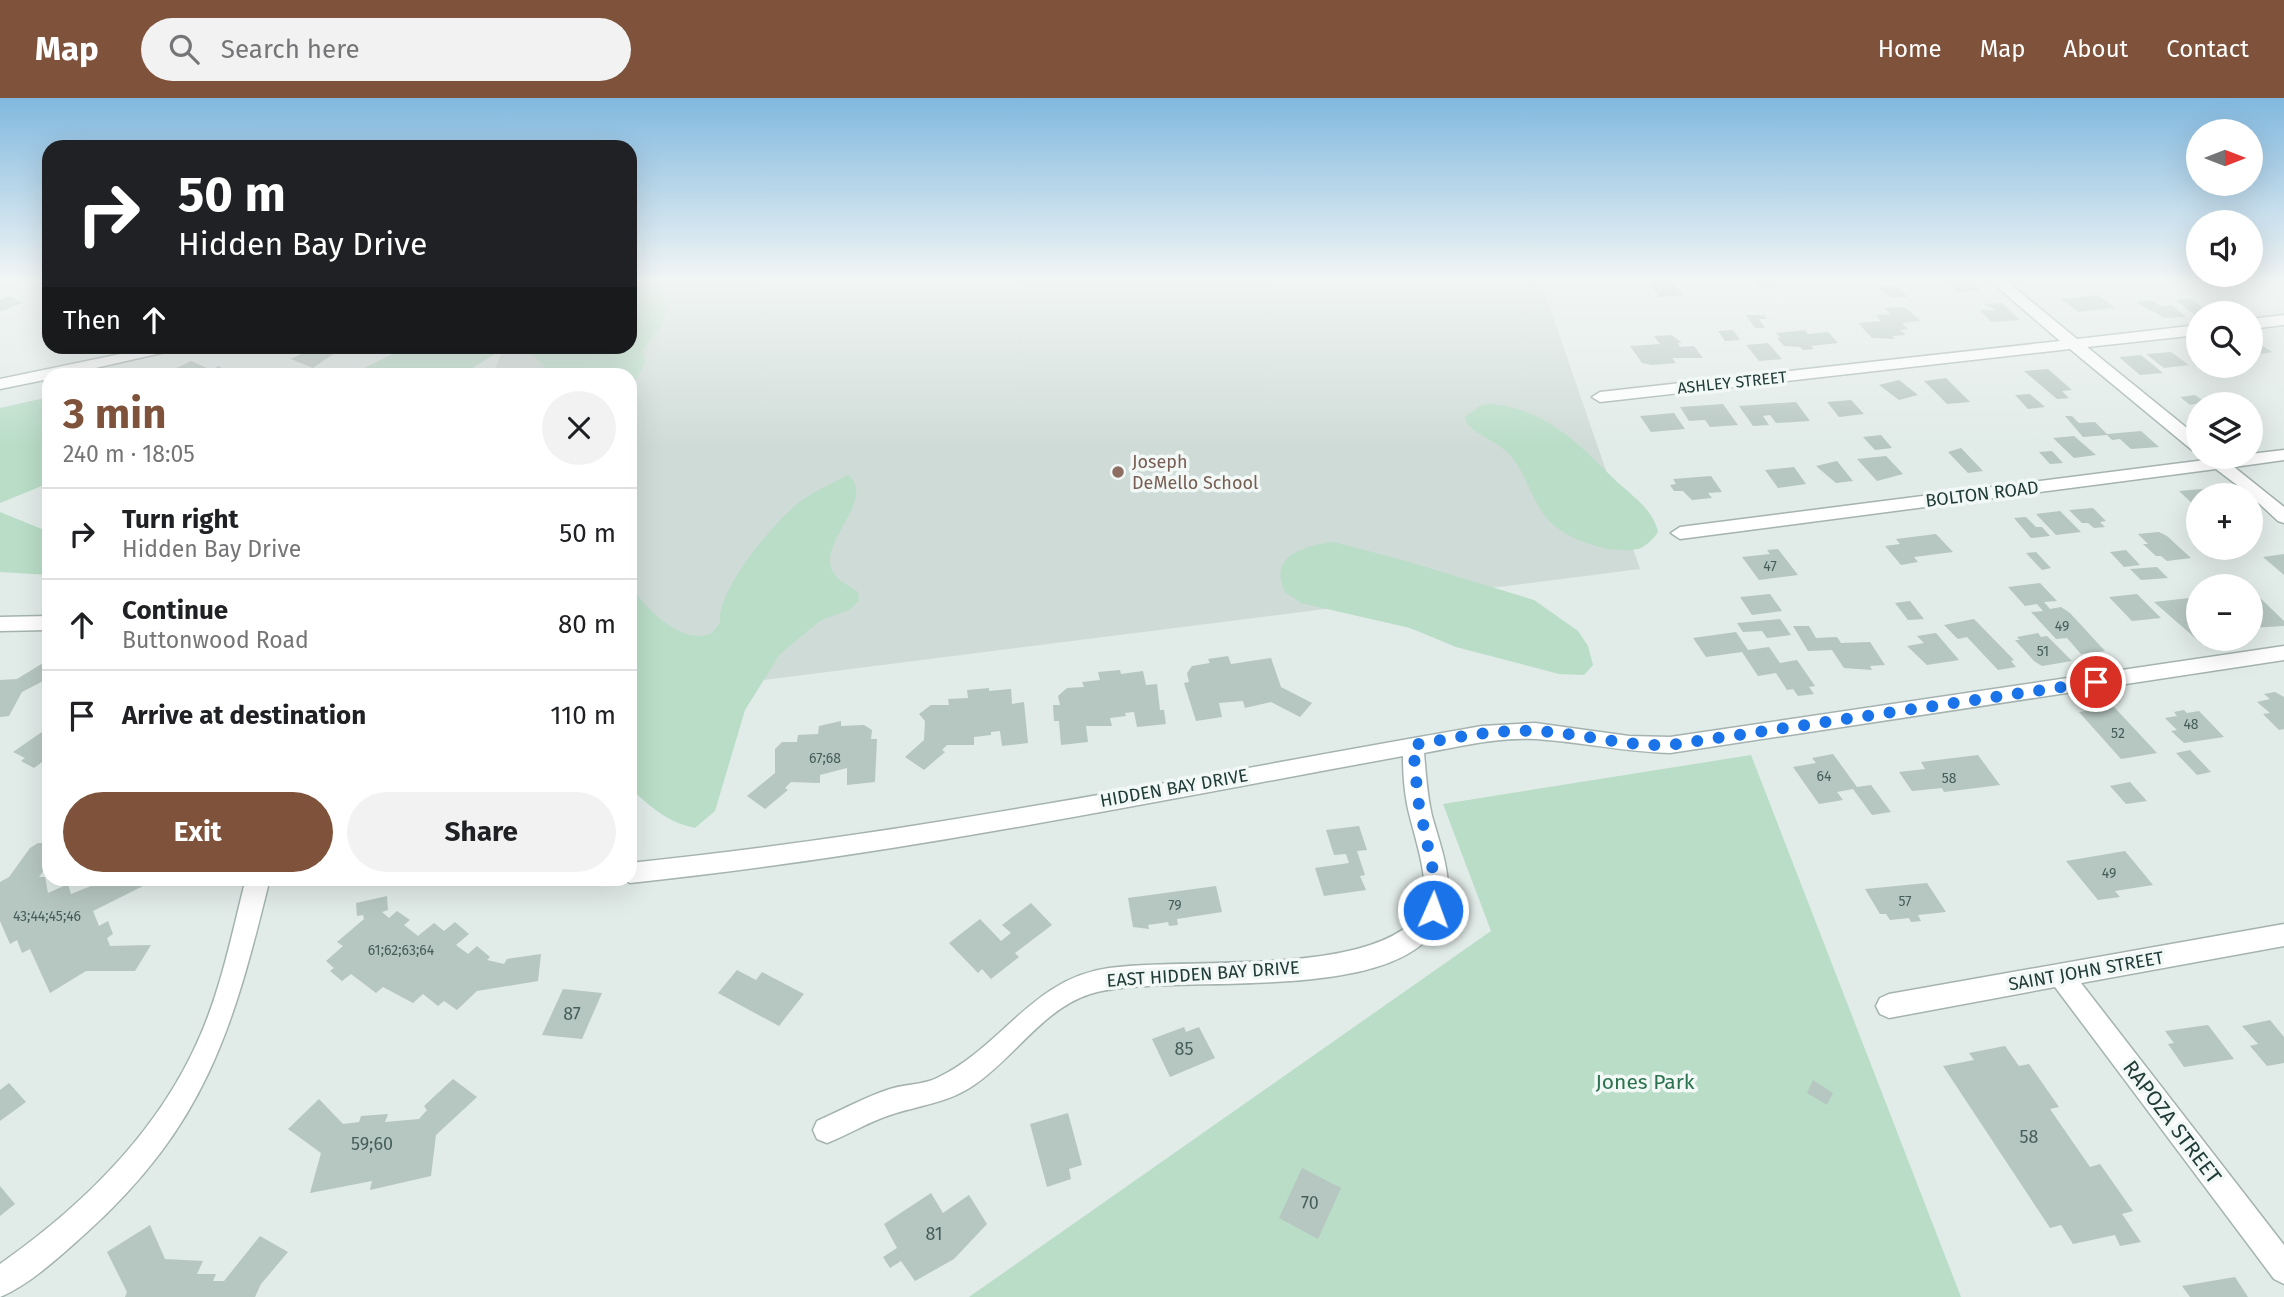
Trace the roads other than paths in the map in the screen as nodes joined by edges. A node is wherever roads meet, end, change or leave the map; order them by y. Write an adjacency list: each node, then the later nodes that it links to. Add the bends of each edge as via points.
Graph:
1 (2063, 335): 3 (street)
2 (2154, 335): 3 (street, ASHLEY STREET)
3 (2074, 344): 8 (street, ASHLEY STREET); 9 (street)
4 (145, 354): 5 (street)
5 (77, 368)
6 (42, 375): 7 (street)
7 (0, 384)
8 (1600, 397)
9 (2186, 436)
10 (2284, 455): 11 (street, BOLTON ROAD)
11 (2263, 457)
12 (2186, 464): 15 (street, BOLTON ROAD)
13 (2226, 469): 14 (street)
14 (2284, 517)
15 (1680, 533)
16 (42, 623): 17 (street)
17 (0, 624)
18 (2284, 653): 19 (street, HIDDEN BAY DRIVE, via 1719,739 1647,746 1535,731)
19 (1413, 745): 20 (street, HIDDEN BAY DRIVE, via 976,824); 25 (street, EAST HIDDEN BAY DRIVE, via 1435,895 1428,923 1408,943 1376,958 1334,966 1137,975 1083,985 1042,1010 946,1087 890,1102)
20 (637, 872)
21 (256, 886): 27 (street, via 216,1031 169,1121 86,1212)
22 (2284, 935): 23 (street, SAINT JOHN STREET)
23 (2060, 975): 24 (street, SAINT JOHN STREET); 26 (street, RAPOZA STREET)
24 (1889, 1006)
25 (827, 1130)
26 (2284, 1269)
27 (0, 1282)

